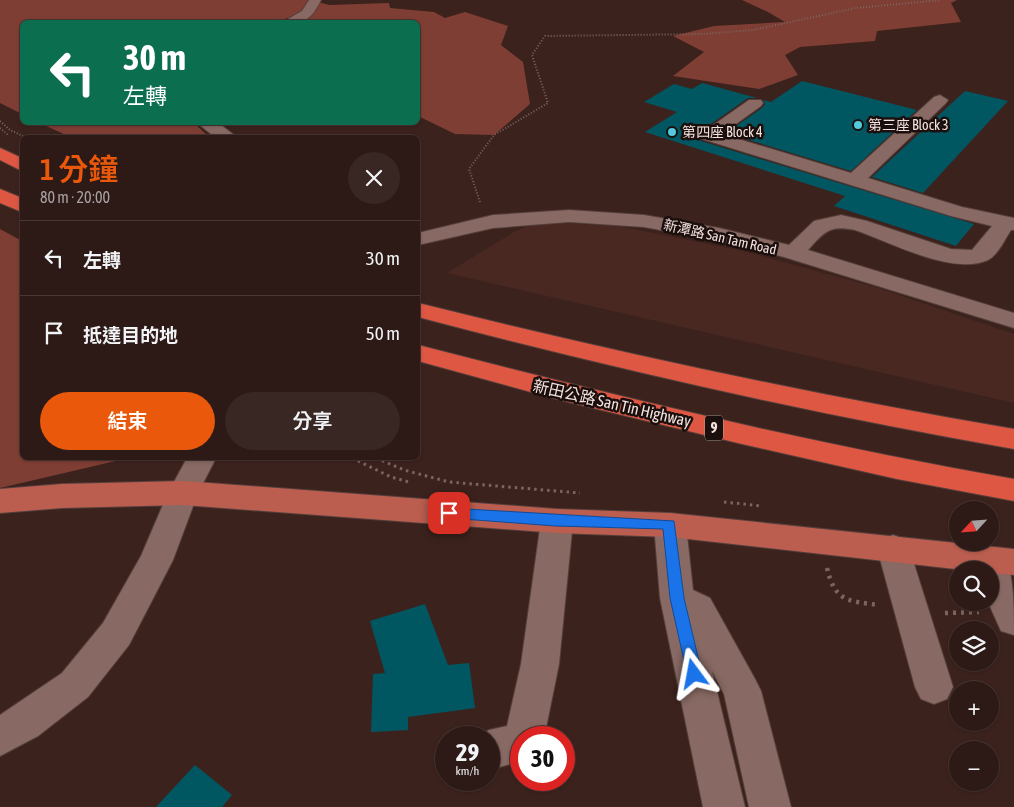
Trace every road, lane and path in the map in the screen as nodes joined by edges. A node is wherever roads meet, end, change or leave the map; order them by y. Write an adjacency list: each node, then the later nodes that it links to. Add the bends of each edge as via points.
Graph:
1 (315, 0): 3 (street, via 307,14)
2 (941, 0): 15 (path, via 856,8 762,29 705,34 545,36 532,55 548,103 494,135 469,169 482,202)
3 (296, 20)
4 (940, 100): 12 (street)
5 (755, 103): 12 (street, via 708,135)
6 (0, 121): 8 (path)
7 (209, 125): 9 (street)
8 (21, 135)
9 (224, 135)
10 (0, 153): 11 (highway)
11 (20, 164)
12 (855, 180): 16 (street, via 958,212)
13 (0, 195): 14 (highway)
14 (20, 205)
15 (473, 206)
16 (1010, 223): 18 (street, via 976,257 952,256 835,221 824,224)
17 (420, 239): 18 (street, 新潭路 San Tam Road, via 499,221 577,216 655,222)
18 (793, 254): 20 (street, 新潭路 San Tam Road)
19 (420, 311): 22 (highway, via 665,372 882,418)
20 (1014, 321)
21 (420, 354): 27 (highway, 新田公路 San Tin Highway / 9, via 696,423 932,476)
22 (1014, 439)
23 (200, 460): 28 (street)
24 (356, 460): 26 (path, via 391,477)
25 (381, 460): 29 (path, via 449,482)
26 (414, 483)
27 (1014, 490)
28 (182, 493): 30 (main road); 33 (main road); 41 (street, via 156,560 116,634 75,685)
29 (587, 494)
30 (0, 501)
31 (721, 502): 32 (path)
32 (769, 507)
33 (556, 520): 34 (main road); 40 (street, via 540,664)
34 (670, 524): 35 (main road); 37 (street)
35 (893, 548): 36 (main road); 39 (street)
36 (1003, 561): 38 (street, via 996,585)
37 (677, 598): 42 (street); 43 (street, via 698,609 742,691)
38 (1014, 620)
39 (934, 687)
40 (527, 726)
41 (0, 737)
42 (724, 807)
43 (770, 807)

